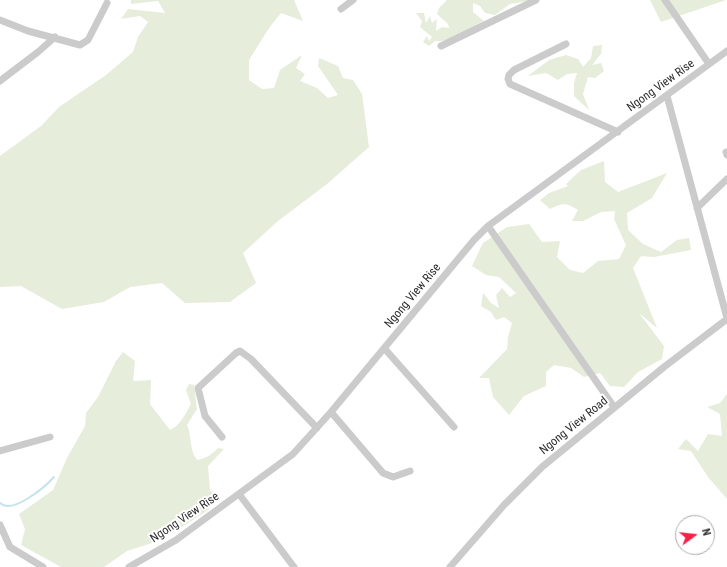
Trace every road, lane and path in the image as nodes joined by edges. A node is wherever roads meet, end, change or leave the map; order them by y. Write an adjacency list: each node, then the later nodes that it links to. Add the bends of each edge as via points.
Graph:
1 (353, 0): 5 (street)
2 (536, 0): 9 (street)
3 (665, 0): 11 (street)
4 (107, 3): 7 (street, via 84,44)
5 (341, 9)
6 (0, 20): 7 (street, via 28,31)
7 (55, 37): 12 (street)
8 (566, 44): 14 (street, via 514,70 509,75 510,84)
9 (441, 46)
10 (727, 50): 11 (street, Ngong View Rise)
11 (709, 64): 13 (street, Ngong View Rise)
12 (0, 81)
13 (667, 96): 14 (street, Ngong View Rise); 16 (street)
14 (618, 132): 17 (street, Ngong View Rise)
15 (727, 179): 16 (street)
16 (697, 208): 18 (street)
17 (488, 226): 19 (street, Ngong View Rise); 20 (street)
18 (727, 318): 20 (street, Ngong View Road)
19 (384, 348): 21 (street, Ngong View Rise); 22 (street)
20 (614, 407): 33 (street, Ngong View Road, via 528,480)
21 (331, 412): 23 (street, Ngong View Rise); 27 (street, via 387,476 393,477)
22 (454, 427)
23 (317, 428): 25 (street, via 251,359 240,351 198,388 205,416); 28 (street, Ngong View Rise, via 293,454)
24 (50, 437): 26 (street)
25 (222, 437)
26 (0, 451)
27 (410, 471)
28 (239, 494): 31 (street, Ngong View Rise, via 176,540); 32 (street)
29 (0, 525): 30 (street, via 10,547)
30 (43, 567)
31 (129, 567)
32 (294, 567)
33 (450, 567)

